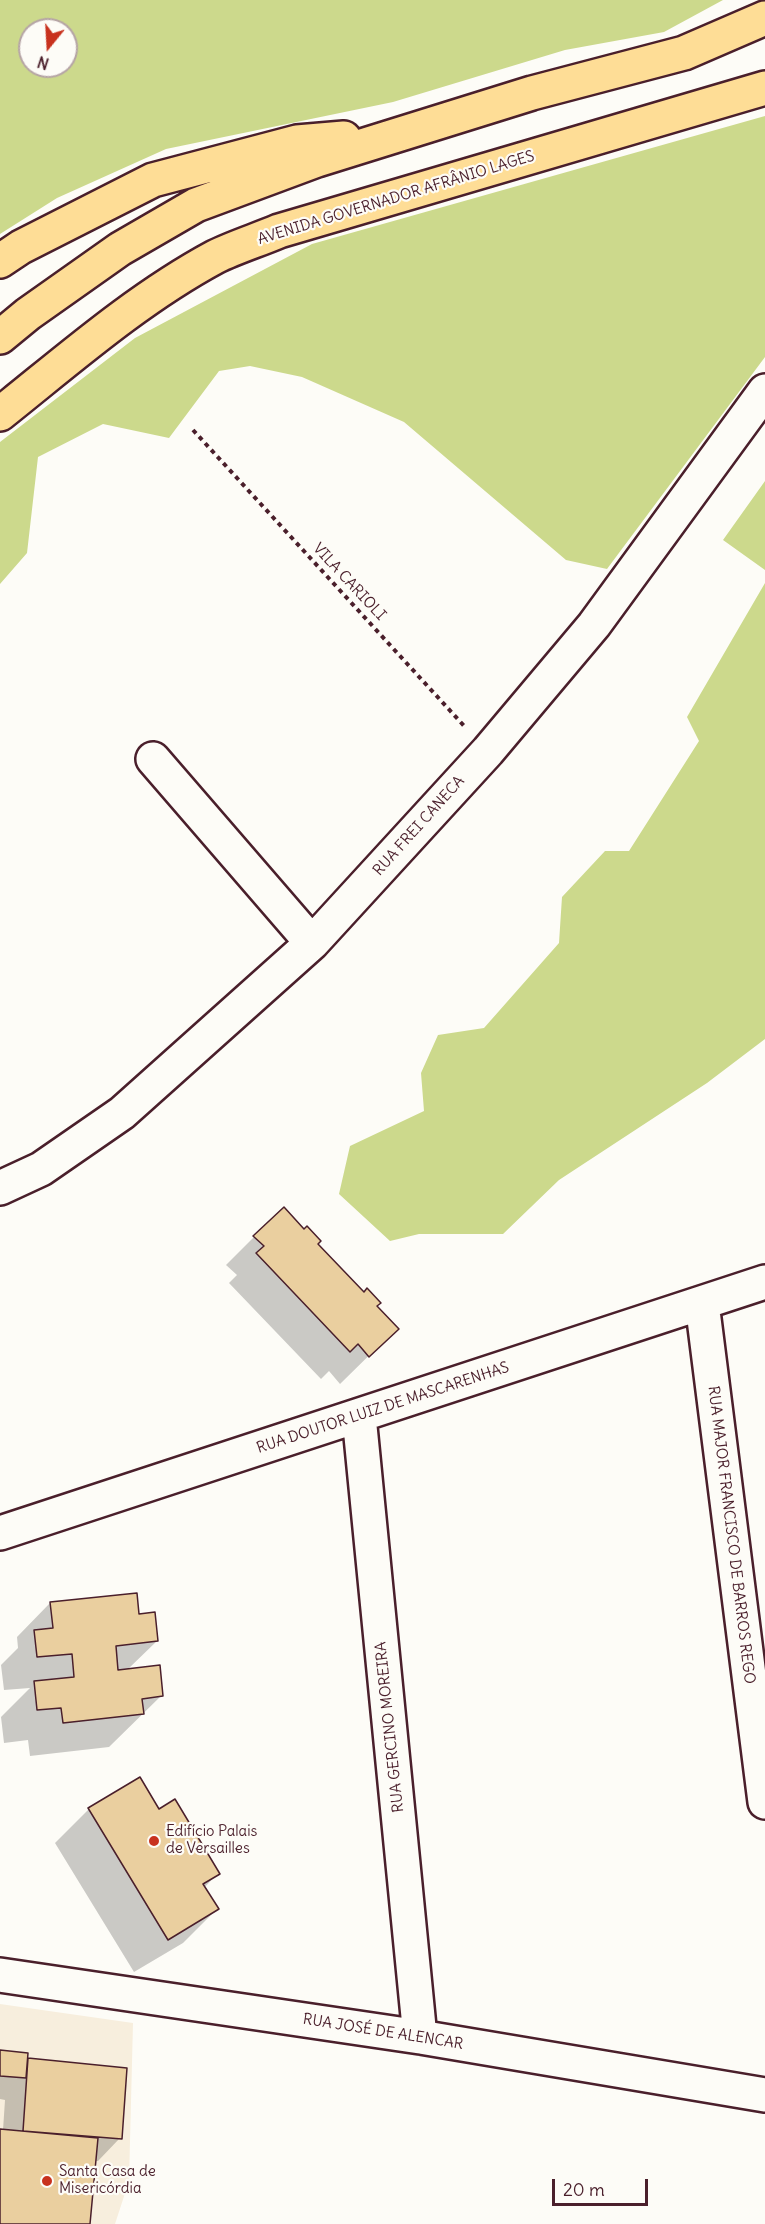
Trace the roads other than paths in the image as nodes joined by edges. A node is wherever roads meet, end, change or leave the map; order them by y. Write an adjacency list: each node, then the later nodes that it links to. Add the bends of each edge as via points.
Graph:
1 (765, 18): 3 (main road, via 684,53 532,93)
2 (765, 88): 7 (main road, AVENIDA GOVERNADOR AFRÂNIO LAGES, via 279,231 216,256 100,335)
3 (406, 132): 4 (main road, via 297,142 153,180); 5 (main road, via 316,160 196,205 120,249)
4 (0, 261)
5 (0, 337)
6 (765, 391): 9 (street, RUA FREI CANECA, via 594,625 488,751)
7 (0, 414)
8 (153, 759): 9 (street)
9 (312, 943): 10 (street, RUA FREI CANECA, via 122,1113 41,1169)
10 (0, 1188)
11 (765, 1282): 12 (street, RUA DOUTOR LUIZ DE MASCARENHAS)
12 (702, 1303): 13 (street, RUA DOUTOR LUIZ DE MASCARENHAS); 15 (street, RUA MAJOR FRANCISCO DE BARROS REGO)
13 (359, 1416): 14 (street, RUA DOUTOR LUIZ DE MASCARENHAS); 17 (street, RUA GERCINO MOREIRA)
14 (0, 1533)
15 (765, 1802)
16 (0, 1975): 17 (street, RUA JOSÉ DE ALENCAR)
17 (420, 2037): 18 (street, RUA JOSÉ DE ALENCAR)
18 (765, 2095)

